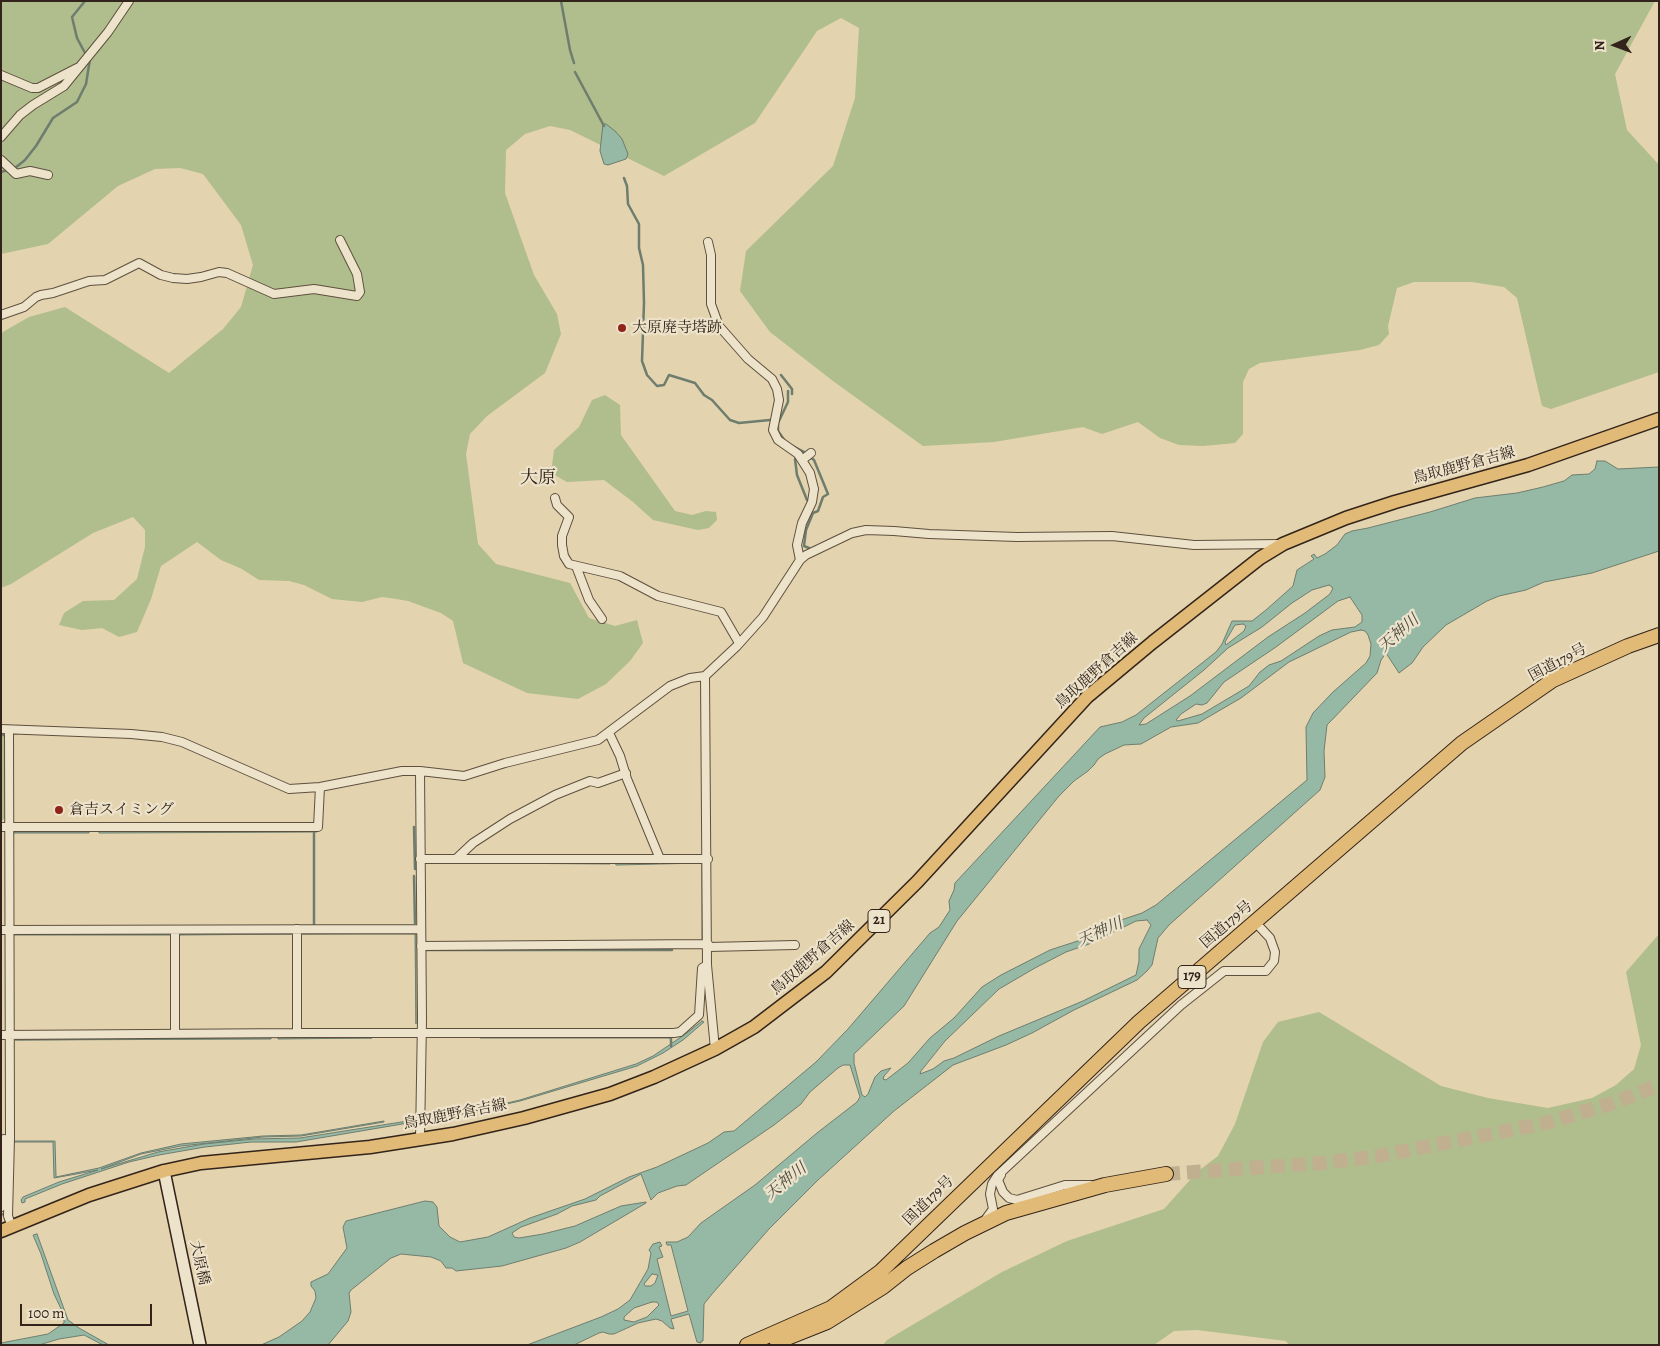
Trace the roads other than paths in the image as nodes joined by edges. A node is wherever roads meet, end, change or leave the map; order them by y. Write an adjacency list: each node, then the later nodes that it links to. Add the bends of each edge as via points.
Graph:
1 (129, 1): 2 (street)
2 (78, 68): 3 (street, via 38,88); 4 (street, via 64,86 20,115)
3 (1, 75)
4 (1, 137)
5 (1, 160): 6 (street, via 16,174 30,171)
6 (48, 175)
7 (340, 240): 9 (street, via 356,274 360,292 357,296 314,288 274,294 227,273 173,278 139,263 105,280 89,281 41,295 24,307)
8 (708, 242): 12 (street, via 711,304 719,326 748,359 772,379 778,400 773,430 778,440)
9 (1, 315)
10 (1659, 419): 14 (main road, 鳥取鹿野倉吉線 / 21, via 1528,465 1387,504)
11 (811, 453): 12 (street)
12 (802, 460): 15 (street, via 814,489 797,545)
13 (555, 498): 16 (street, via 557,505 569,517 562,536 564,556 569,564)
14 (1283, 544): 15 (street, via 1194,545 1112,536 866,530 840,538); 44 (main road, 鳥取鹿野倉吉線 / 21, via 1260,558 1152,642 1087,698 918,882 826,972 754,1028)
15 (800, 560): 19 (street, via 763,617)
16 (576, 566): 17 (street, via 589,600); 19 (street, via 620,576 658,596 721,612)
17 (602, 620)
18 (1659, 635): 31 (highway, 国道179号 / 179, via 1553,680 1462,743)
19 (739, 643): 20 (street)
20 (705, 676): 22 (street, via 670,686); 30 (street)
21 (5, 730): 25 (street, via 162,737 182,742 289,789); 26 (street)
22 (609, 733): 23 (street, via 586,744 464,776); 24 (street)
23 (420, 770): 25 (street); 29 (street)
24 (626, 773): 27 (street, via 598,783 590,781 556,795 510,819); 28 (street)
25 (320, 787): 26 (street, via 318,827)
26 (5, 827): 34 (street)
27 (457, 858): 28 (street); 29 (street)
28 (660, 858): 30 (street)
29 (420, 859): 33 (street)
30 (708, 859): 37 (street)
31 (1256, 923): 47 (street, via 1270,938 1275,952 1274,962 1266,971 1224,971 1181,1005); 55 (highway, 国道179号 / 179, via 1139,1022 880,1272 831,1308)
32 (297, 929): 33 (street); 35 (street); 40 (street)
33 (421, 929): 36 (street)
34 (5, 930): 35 (street); 43 (street)
35 (175, 930): 42 (street)
36 (421, 946): 37 (street); 41 (street)
37 (708, 946): 38 (street); 39 (street)
38 (795, 946)
39 (707, 965): 41 (street, via 702,968 699,1015 680,1032); 44 (street)
40 (297, 1033): 41 (street); 42 (street)
41 (422, 1033): 46 (street)
42 (175, 1034): 43 (street)
43 (5, 1035): 45 (street)
44 (715, 1049): 46 (main road, 鳥取鹿野倉吉線 / 21, via 610,1094 524,1118)
45 (5, 1139): 51 (street); 53 (street)
46 (420, 1139): 48 (main road, 鳥取鹿野倉吉線 / 21, via 370,1147 201,1163)
47 (1005, 1168): 50 (street, via 998,1180 1003,1192 1017,1200 1065,1185); 52 (street, via 992,1184 993,1209)
48 (164, 1171): 53 (main road, 鳥取鹿野倉吉線 / 21, via 89,1195); 54 (street, 大原橋)
49 (1166, 1174): 50 (highway)
50 (1105, 1184): 52 (highway, via 1006,1213)
51 (1, 1207)
52 (982, 1224): 56 (highway, via 907,1268 827,1322)
53 (7, 1229)
54 (200, 1345)
55 (747, 1345)
56 (772, 1345)

